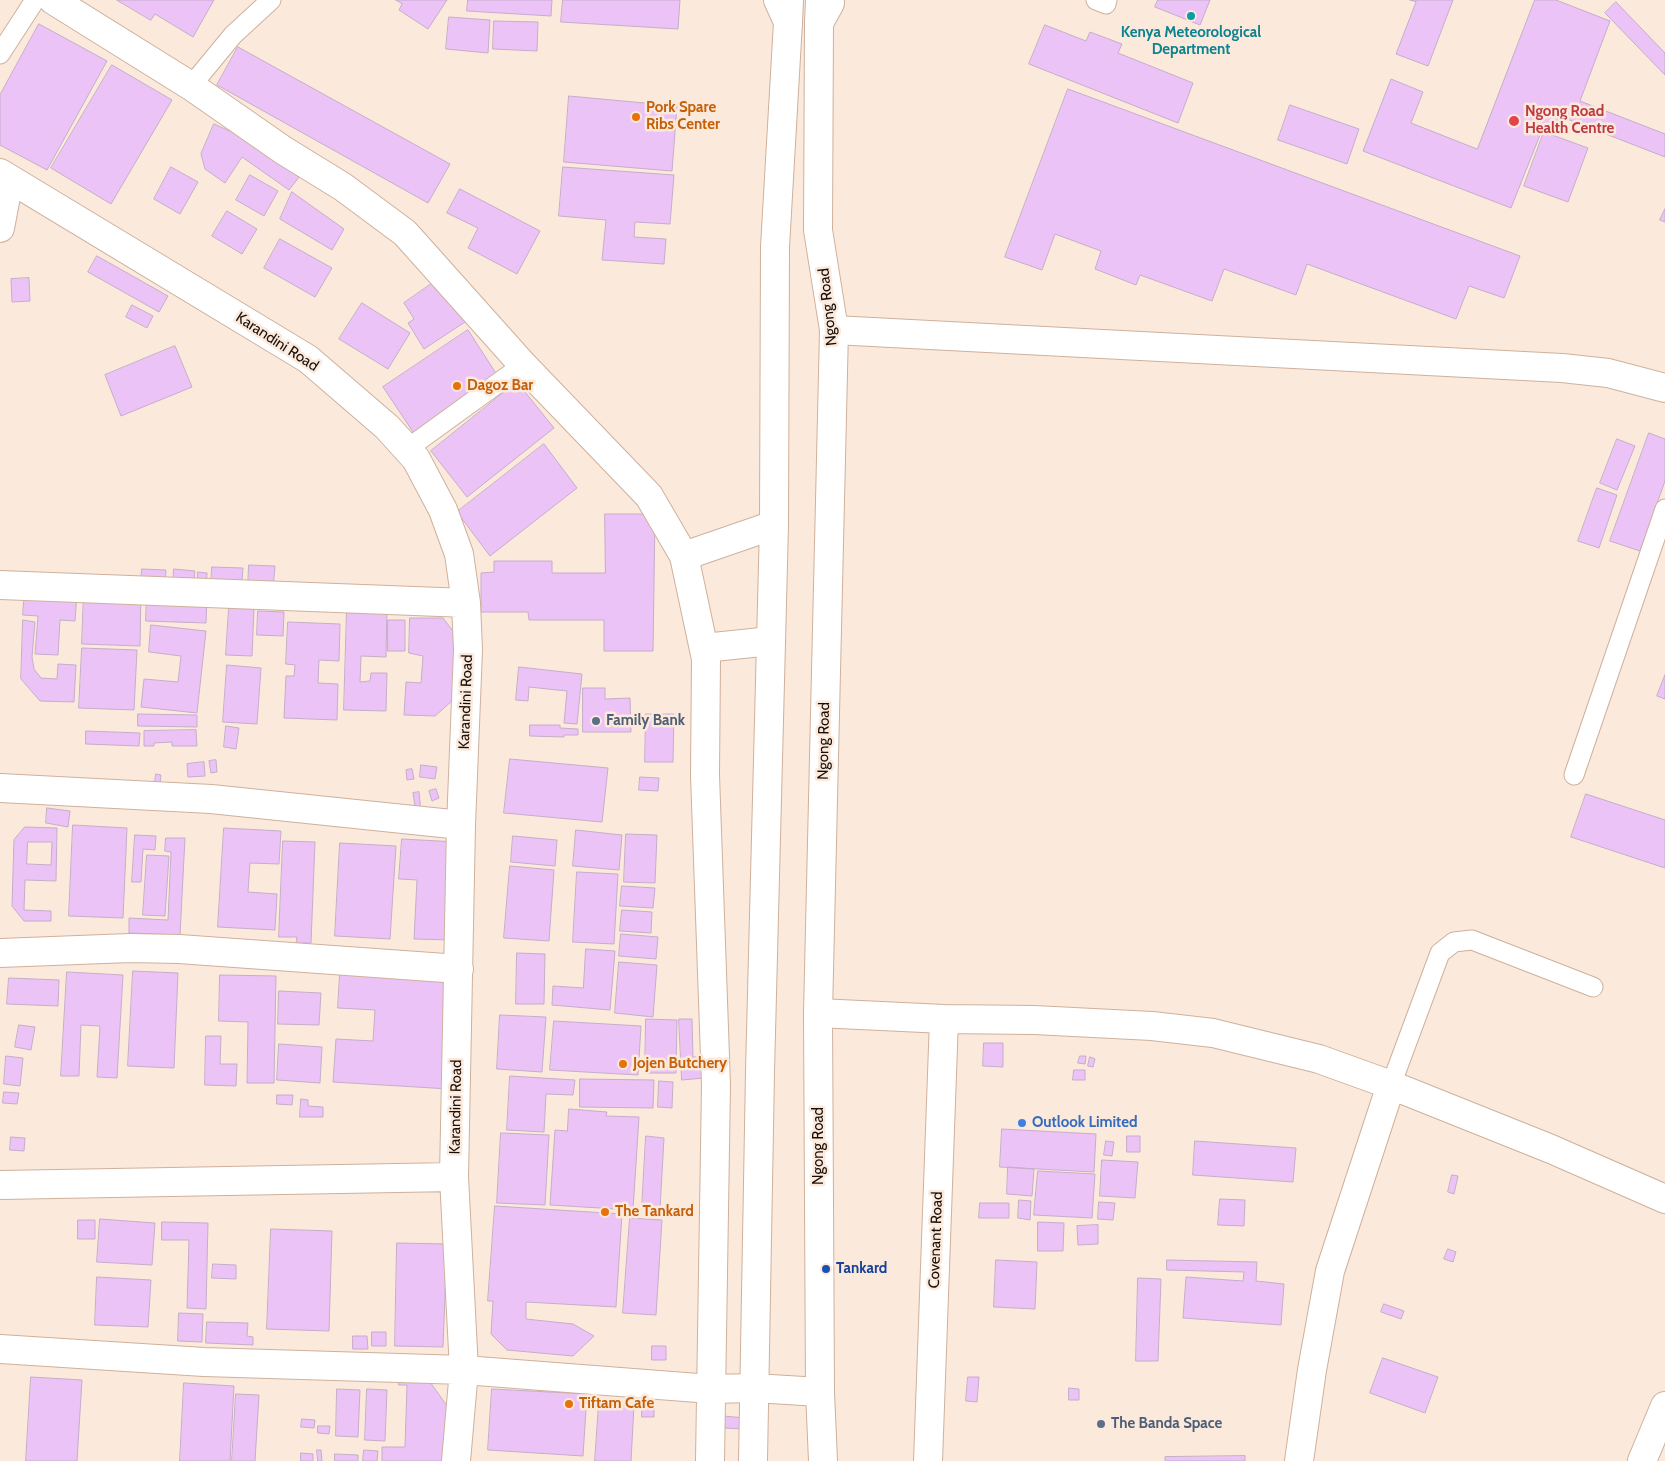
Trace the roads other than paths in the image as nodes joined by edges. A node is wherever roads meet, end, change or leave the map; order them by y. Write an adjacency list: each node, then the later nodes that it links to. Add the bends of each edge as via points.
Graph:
1 (35, 0): 8 (lane)
2 (53, 0): 9 (street)
3 (271, 0): 9 (lane, via 233,35)
4 (1096, 0): 5 (lane, via 1106,4)
5 (1107, 0)
6 (785, 7): 17 (street, via 775,247)
7 (824, 8): 12 (street, Ngong Road, via 818,230)
8 (0, 54)
9 (191, 86): 13 (street, via 343,187 405,233)
10 (5, 177): 11 (street); 15 (street, Karandini Road, via 308,359 387,427)
11 (0, 228)
12 (834, 330): 14 (street, via 1562,368 1608,373); 30 (street, Ngong Road)
13 (523, 365): 15 (lane); 19 (street, via 649,496)
14 (1665, 388)
15 (407, 449): 21 (street, Karandini Road, via 416,459 443,510 459,554)
16 (1665, 509): 18 (lane)
17 (774, 525): 19 (street); 22 (street)
18 (1658, 555): 24 (lane)
19 (684, 556): 23 (street)
20 (0, 584): 21 (street)
21 (466, 603): 26 (street, Karandini Road, via 468,650)
22 (771, 642): 23 (street); 38 (street)
23 (704, 648): 39 (street, via 705,785 716,1085)
24 (1574, 775)
25 (0, 788): 26 (street, via 212,799)
26 (461, 825): 28 (street, Karandini Road)
27 (0, 953): 28 (street, via 178,949)
28 (459, 969): 33 (street, Karandini Road)
29 (1593, 987): 32 (lane, via 1472,940 1454,942 1440,953)
30 (818, 1013): 31 (street); 40 (street, Ngong Road)
31 (944, 1019): 32 (street, via 1152,1026 1212,1033 1319,1059); 46 (street, Covenant Road)
32 (1392, 1085): 35 (street); 47 (street, via 1330,1271)
33 (454, 1177): 34 (street); 37 (street, Karandini Road)
34 (0, 1185)
35 (1665, 1199)
36 (0, 1348): 37 (street, via 204,1362)
37 (464, 1370): 39 (street); 42 (street, Karandini Road)
38 (754, 1388): 39 (street); 40 (street); 44 (street)
39 (711, 1389): 43 (street)
40 (820, 1392): 45 (street, Ngong Road)
41 (1665, 1406): 48 (street)
42 (456, 1461)
43 (710, 1461)
44 (753, 1461)
45 (823, 1461)
46 (928, 1461)
47 (1300, 1461)
48 (1642, 1461)

